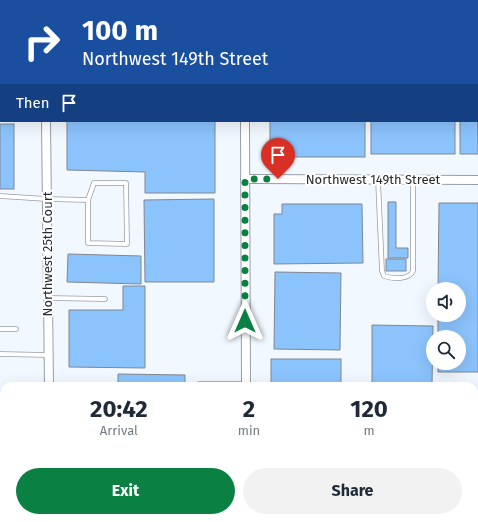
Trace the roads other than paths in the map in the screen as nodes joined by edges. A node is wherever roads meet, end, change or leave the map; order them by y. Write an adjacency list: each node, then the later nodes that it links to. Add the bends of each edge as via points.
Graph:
1 (46, 122): 8 (street, Northwest 25th Court)
2 (245, 122): 3 (street)
3 (245, 179): 4 (street, Northwest 149th Street); 17 (street)
4 (378, 179): 5 (street, Northwest 149th Street); 5 (lane, via 382,271 384,276 395,277 407,277 413,271)
5 (412, 180): 6 (street, Northwest 149th Street)
6 (478, 180)
7 (0, 196): 8 (lane)
8 (47, 199): 9 (lane); 10 (street, Northwest 25th Court)
9 (88, 200): 9 (lane, via 88,243 127,244 126,183 94,183)
10 (47, 298): 11 (lane); 15 (street, Northwest 25th Court)
11 (105, 299)
12 (0, 329): 13 (lane)
13 (16, 329)
14 (0, 354): 15 (lane)
15 (48, 355): 16 (street, Northwest 25th Court)
16 (49, 382)
17 (246, 382)

